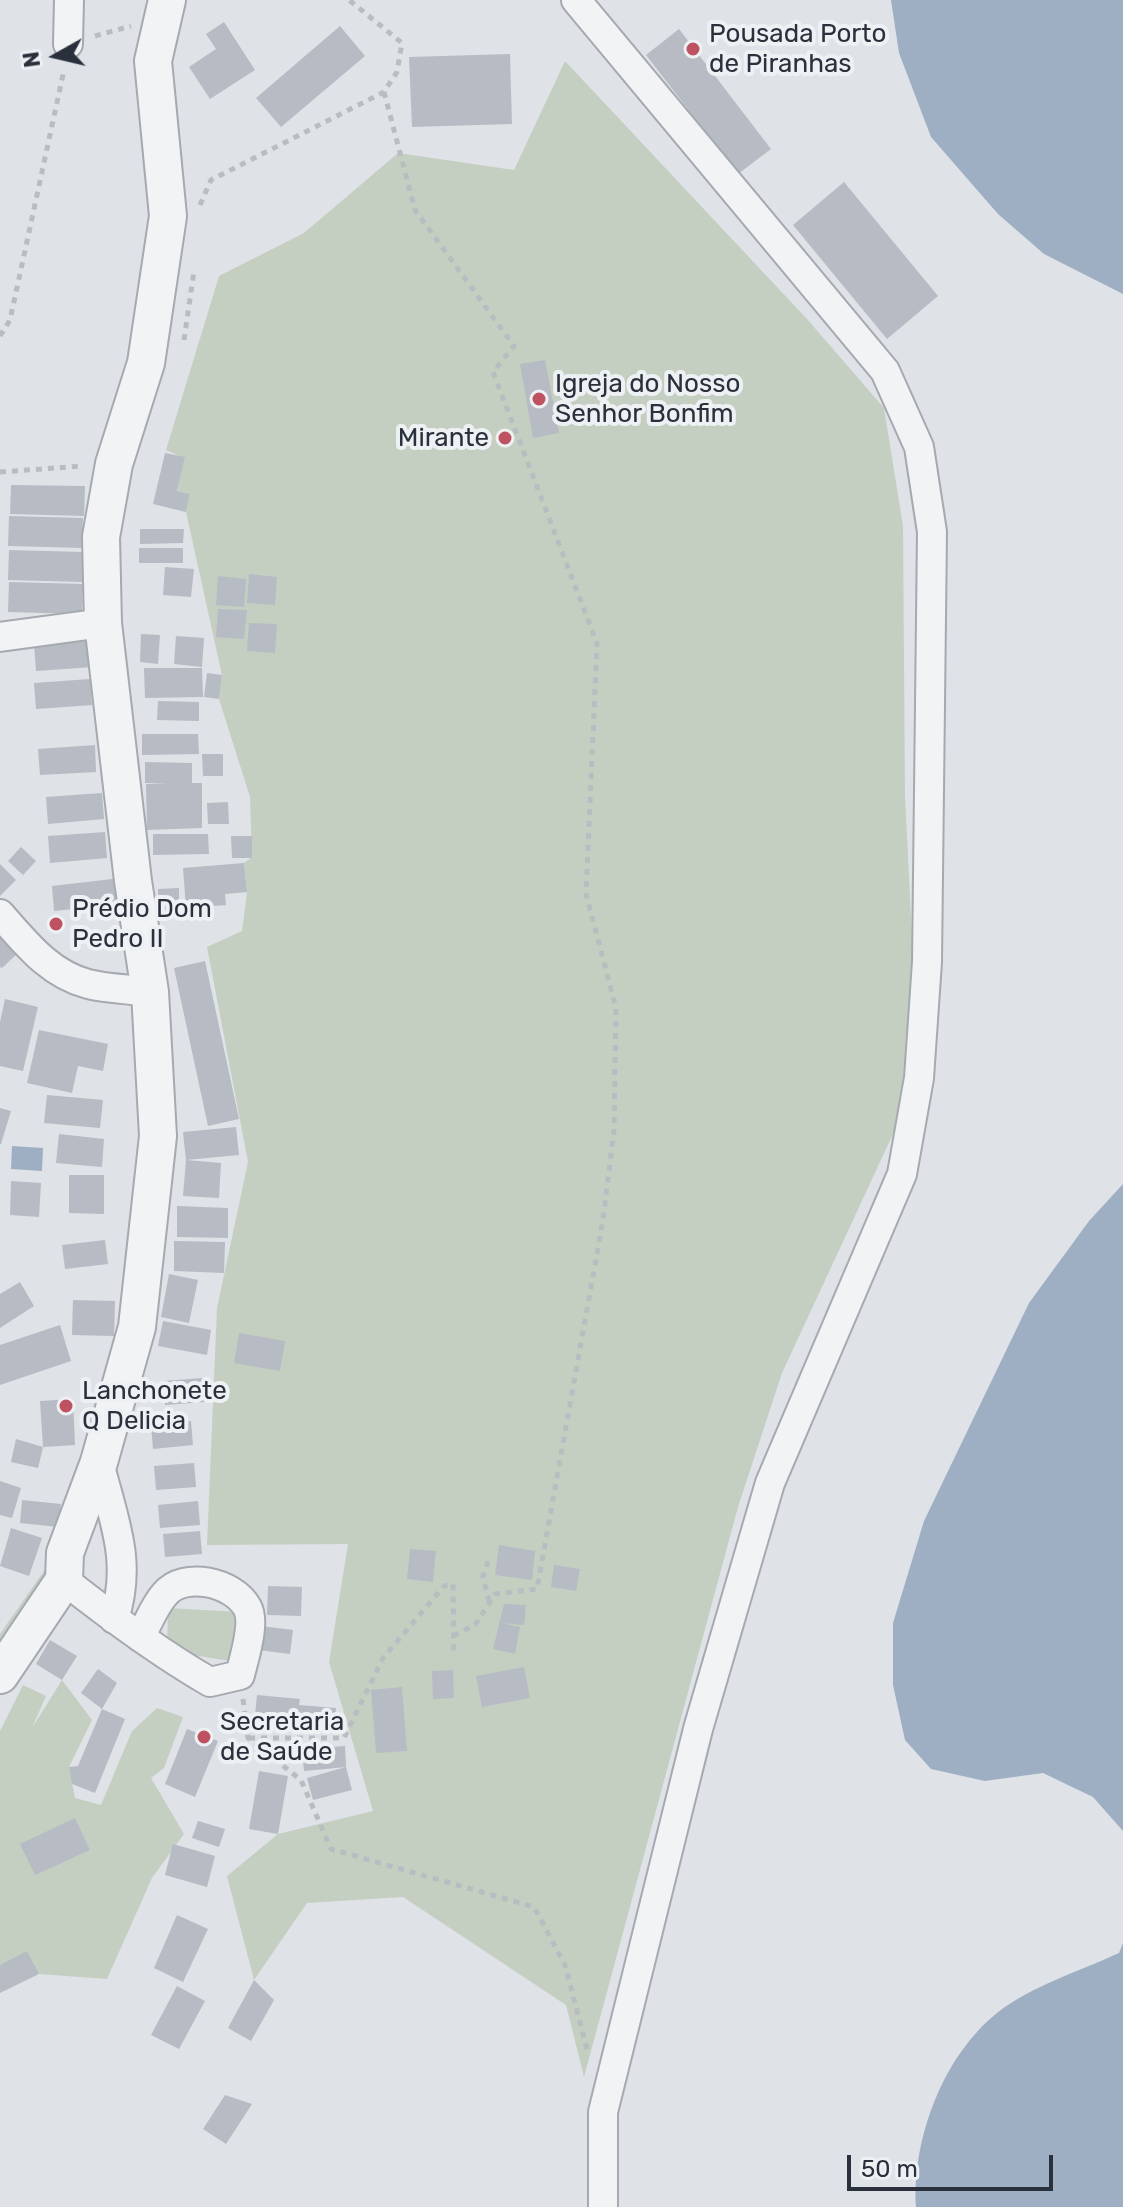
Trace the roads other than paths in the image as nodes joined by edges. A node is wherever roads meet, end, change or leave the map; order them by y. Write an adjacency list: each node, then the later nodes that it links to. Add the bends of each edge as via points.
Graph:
1 (69, 0): 4 (street)
2 (167, 0): 5 (street, via 153,61 168,216 146,363 114,464 101,537)
3 (576, 0): 15 (street, via 885,371 919,447 932,532 927,962 919,1078 902,1174 770,1483 698,1729 603,2112)
4 (68, 44)
5 (103, 623): 6 (street); 8 (street)
6 (0, 637)
7 (0, 914): 8 (street, via 39,958 65,974 87,984)
8 (150, 992): 9 (street, via 158,1136 137,1327)
9 (99, 1462): 10 (street); 11 (street, via 124,1564)
10 (58, 1567): 11 (street); 12 (street); 14 (street)
11 (114, 1619): 13 (street)
12 (0, 1634)
13 (140, 1637): 13 (street, via 210,1682 240,1675 247,1606 230,1591 197,1580 181,1583 165,1593)
14 (0, 1675)
15 (603, 2207)

